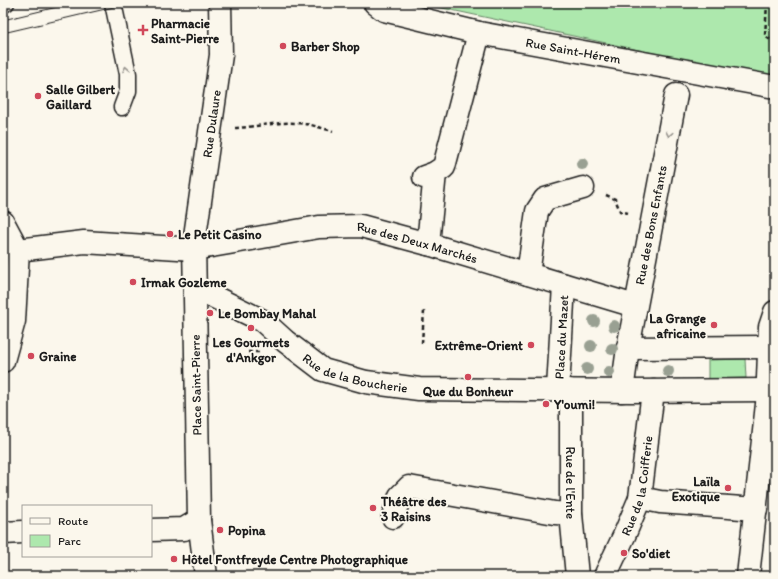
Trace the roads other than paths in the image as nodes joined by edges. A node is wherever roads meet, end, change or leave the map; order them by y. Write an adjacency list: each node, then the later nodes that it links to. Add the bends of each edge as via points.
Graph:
1 (114, 3): 7 (lane, one-way to 1, via 128,91 128,74)
2 (220, 3): 11 (street, Rue Dulaure, via 221,55)
3 (375, 3): 4 (street, Rue Saint-Hérem, via 384,10)
4 (479, 33): 5 (street, Rue Saint-Hérem); 10 (street, via 444,167 429,175)
5 (775, 87)
6 (676, 95): 16 (street, Rue des Bons Enfants, one-way to 16)
7 (122, 107)
8 (583, 188): 13 (street, via 545,199 537,212)
9 (3, 222): 12 (street)
10 (428, 244): 11 (street, Rue des Deux Marchés, via 361,226 319,227); 13 (street, Rue des Deux Marchés)
11 (194, 246): 12 (street, via 84,242); 15 (street, Place Saint-Pierre)
12 (18, 250): 19 (street, via 14,321)
13 (528, 274): 14 (street, Rue des Deux Marchés)
14 (564, 285): 16 (street, Rue des Deux Marchés); 21 (street, Place du Mazet)
15 (195, 291): 20 (street, Rue de la Boucherie, via 204,292 264,321 323,370 366,382 412,388); 29 (street, Place Saint-Pierre)
16 (636, 299): 18 (street, Rue des Bons Enfants)
17 (771, 328): 18 (street); 24 (street)
18 (632, 348): 22 (street)
19 (3, 361)
20 (537, 389): 21 (street, Place du Mazet)
21 (564, 390): 22 (street, Place du Mazet); 27 (street, Rue de l'Ente, via 570,398)
22 (627, 391): 23 (street, Place du Mazet)
23 (653, 391): 24 (street, Place du Mazet); 25 (street, Rue de la Coifferie)
24 (770, 395): 26 (street)
25 (640, 498): 26 (street, via 660,502); 35 (street, Rue de la Coifferie)
26 (756, 509): 36 (street)
27 (571, 514): 28 (street, via 409,487 400,496); 34 (street, Rue de l'Ente)
28 (393, 518)
29 (199, 520): 30 (street, via 184,529); 33 (street, Place Saint-Pierre)
30 (152, 530)
31 (22, 532): 32 (street)
32 (3, 533)
33 (206, 576)
34 (577, 576)
35 (604, 576)
36 (748, 576)

